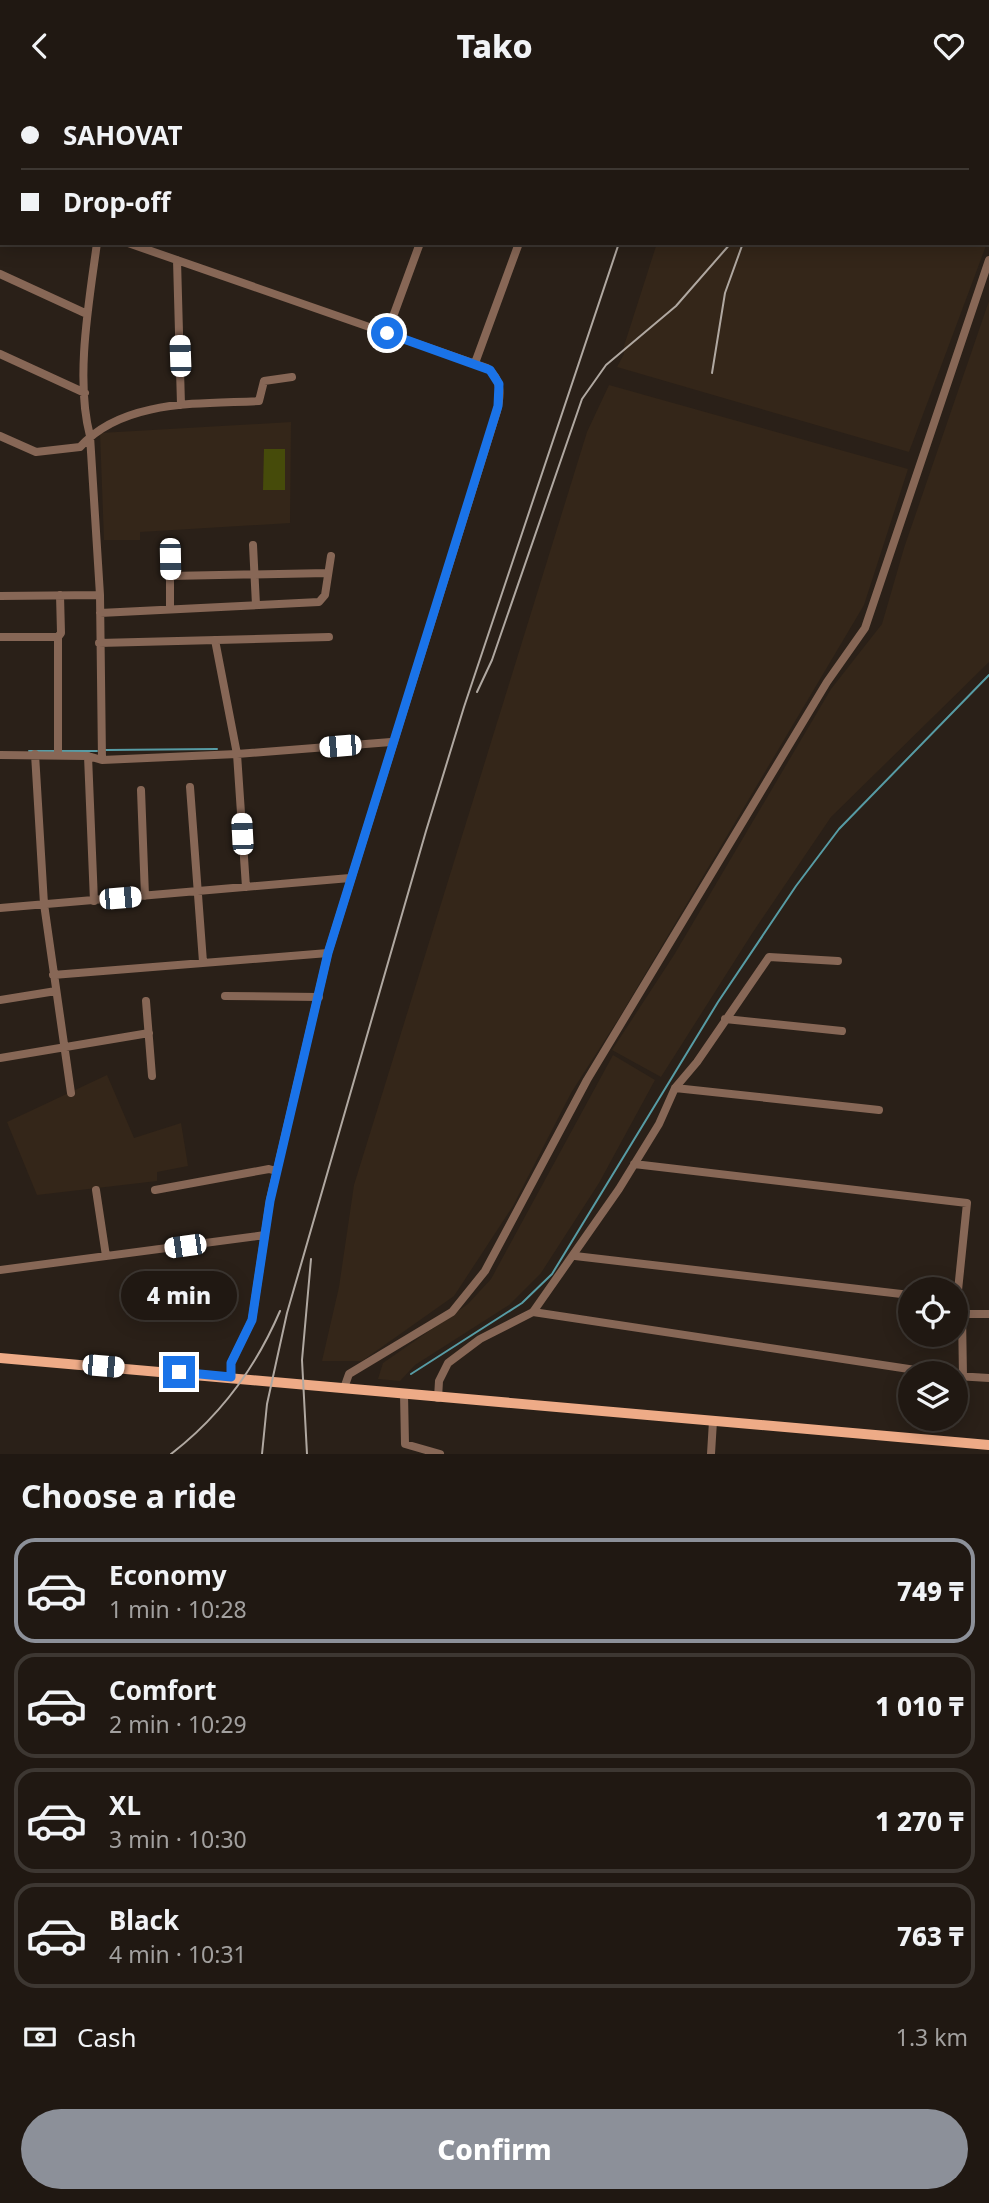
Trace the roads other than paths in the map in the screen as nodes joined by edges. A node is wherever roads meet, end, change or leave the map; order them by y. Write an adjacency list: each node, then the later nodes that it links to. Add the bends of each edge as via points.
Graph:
1 (97, 245): 8 (street)
2 (134, 245): 5 (street)
3 (420, 245): 9 (street)
4 (518, 245): 11 (street)
5 (177, 260): 9 (street); 14 (street)
6 (989, 260): 86 (street, via 865,628 827,682 587,1080 485,1271 452,1312 349,1374)
7 (0, 274): 8 (street)
8 (87, 314): 13 (street)
9 (387, 333): 11 (street)
10 (0, 354): 13 (street)
11 (475, 363): 34 (street, via 487,368 499,384 497,411)
12 (292, 377): 14 (street, via 264,381 258,401)
13 (85, 393): 16 (street)
14 (181, 405): 16 (street, via 117,418)
15 (0, 436): 16 (street, via 36,452 80,447)
16 (90, 436): 23 (street)
17 (170, 541): 22 (street)
18 (253, 544): 20 (street)
19 (331, 556): 21 (street)
20 (254, 573): 21 (street); 22 (street); 26 (street)
21 (328, 573): 26 (street, via 325,595 319,602)
22 (170, 576): 27 (street)
23 (100, 595): 25 (street); 28 (street)
24 (0, 596): 25 (street)
25 (60, 596): 30 (street)
26 (256, 605): 27 (street)
27 (170, 609): 28 (street)
28 (100, 613): 33 (street)
29 (0, 637): 30 (street)
30 (58, 637): 38 (street)
31 (329, 638): 32 (street)
32 (215, 640): 33 (street); 36 (street)
33 (99, 643): 40 (street)
34 (391, 742): 36 (street); 43 (street)
35 (35, 754): 37 (street); 38 (street); 48 (street)
36 (237, 754): 40 (street); 44 (street)
37 (0, 755)
38 (58, 755): 39 (street)
39 (88, 756): 40 (street); 47 (street)
40 (102, 759)
41 (190, 787): 45 (street)
42 (141, 790): 46 (street)
43 (350, 878): 44 (street); 50 (street)
44 (246, 887): 45 (street)
45 (196, 891): 46 (street); 52 (street)
46 (145, 896): 47 (street)
47 (94, 901): 48 (street)
48 (44, 904): 49 (street); 53 (street)
49 (0, 908)
50 (328, 953): 52 (street); 56 (street)
51 (838, 961): 59 (street, via 769,957)
52 (203, 962): 53 (street)
53 (53, 975): 54 (street)
54 (56, 991): 57 (street); 62 (street)
55 (225, 996): 56 (street)
56 (319, 997): 69 (street)
57 (0, 1000)
58 (146, 1001): 61 (street)
59 (725, 1019): 60 (street); 65 (street)
60 (842, 1031)
61 (149, 1033): 62 (street); 64 (street)
62 (63, 1047): 63 (street); 66 (street)
63 (0, 1058)
64 (152, 1076)
65 (675, 1088): 67 (street); 68 (street)
66 (71, 1093)
67 (879, 1110)
68 (634, 1164): 74 (street); 76 (street, via 967,1203)
69 (276, 1171): 71 (street); 72 (street)
70 (96, 1190): 73 (street)
71 (155, 1190)
72 (265, 1235): 73 (street); 83 (street, via 252,1320 231,1363)
73 (106, 1256): 75 (street)
74 (575, 1256): 77 (street); 78 (street)
75 (0, 1270)
76 (959, 1277)
77 (898, 1294)
78 (533, 1312): 82 (street); 88 (street, via 480,1339 448,1363 439,1381)
79 (968, 1314): 80 (street)
80 (989, 1314)
81 (0, 1358): 83 (main road)
82 (898, 1367)
83 (231, 1377): 86 (main road)
84 (968, 1377): 85 (street)
85 (989, 1378)
86 (344, 1388): 87 (main road)
87 (404, 1394): 88 (main road); 91 (street, via 405,1444)
88 (438, 1398): 89 (main road)
89 (713, 1421): 90 (main road); 92 (street)
90 (989, 1445)
91 (440, 1454)
92 (711, 1454)

